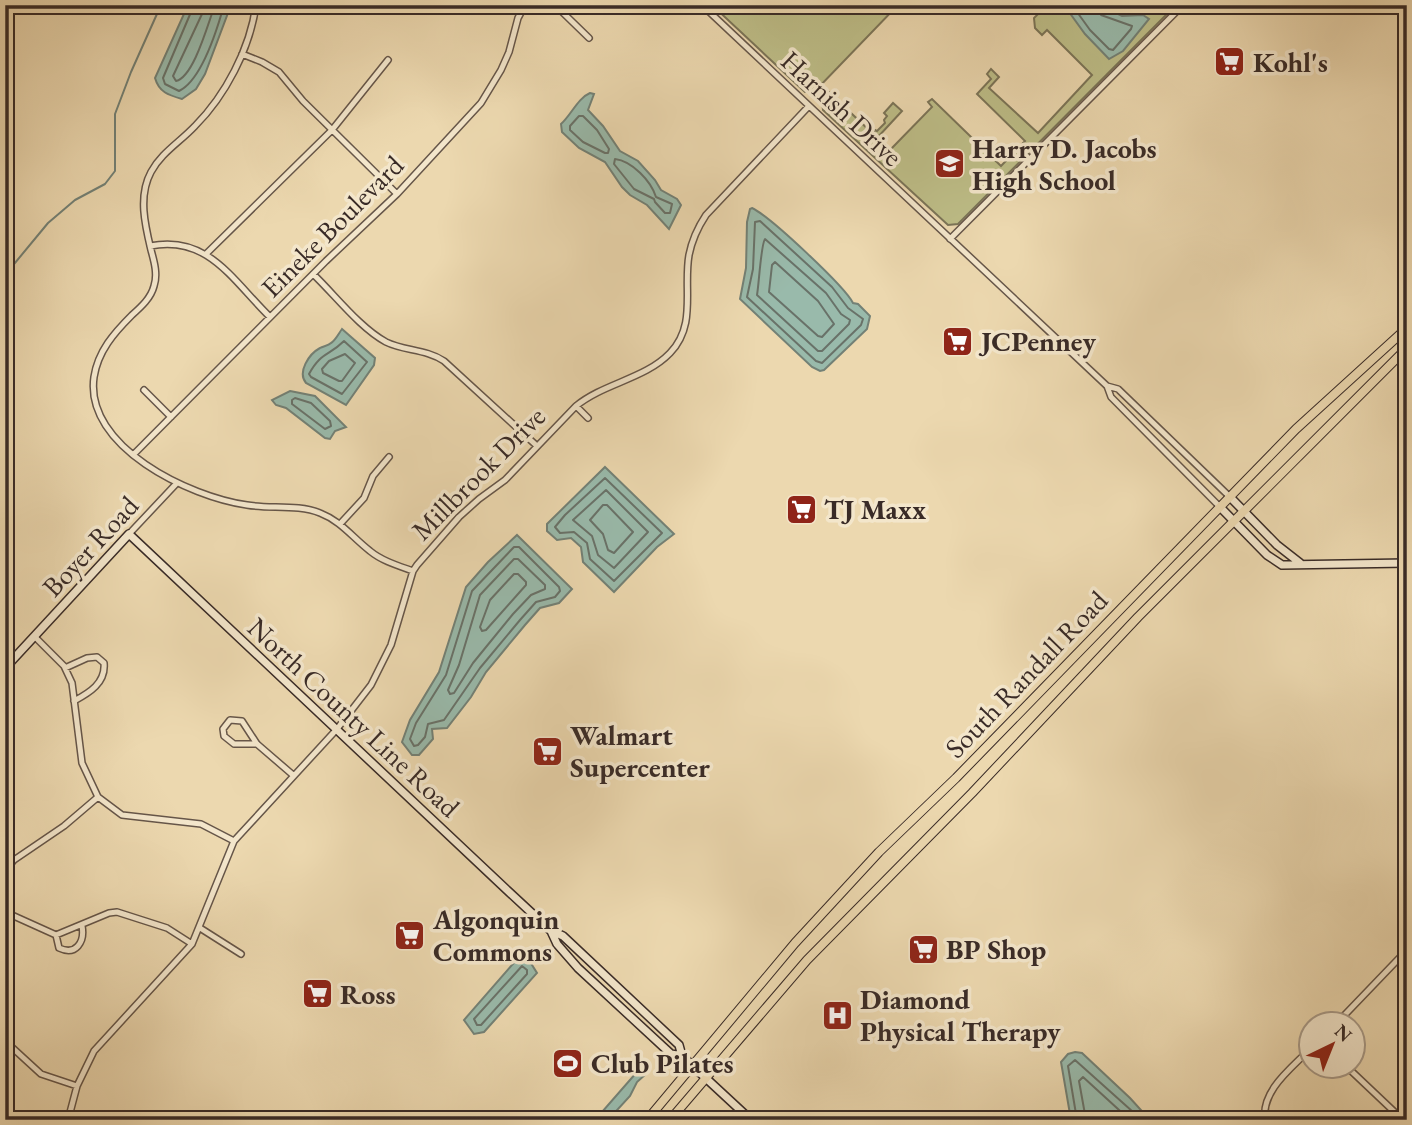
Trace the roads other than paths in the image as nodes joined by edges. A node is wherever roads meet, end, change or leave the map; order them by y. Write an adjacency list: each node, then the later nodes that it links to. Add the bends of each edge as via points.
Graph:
1 (256, 5): 7 (street)
2 (525, 5): 11 (street, Eineke Boulevard, via 488,94)
3 (555, 5): 6 (street)
4 (702, 5): 9 (street, Harnish Drive)
5 (1183, 5): 12 (street)
6 (589, 38)
7 (242, 54): 10 (street, via 279,72); 13 (street, via 218,99 150,173 143,208)
8 (387, 60): 10 (street)
9 (809, 106): 12 (street, Harnish Drive); 21 (street, Millbrook Drive, via 699,225 689,254 686,329 679,343 659,364)
10 (332, 130): 11 (street); 14 (street)
11 (397, 194): 15 (street, Eineke Boulevard)
12 (950, 239): 19 (street, Harnish Drive)
13 (150, 246): 14 (street, via 186,244); 25 (street, via 155,286 106,344 93,379 102,419)
14 (206, 253): 16 (street)
15 (313, 274): 16 (street, Eineke Boulevard); 24 (street, via 388,343 448,364)
16 (270, 317): 22 (street, Eineke Boulevard)
17 (1407, 328): 28 (main road, South Randall Road, via 1296,429)
18 (1407, 348): 30 (main road, South Randall Road)
19 (1107, 386): 28 (street, Harnish Drive, via 1118,389); 29 (street, Harnish Drive, via 1111,397)
20 (144, 390): 22 (street)
21 (576, 405): 23 (street); 24 (street, Millbrook Drive)
22 (171, 417): 25 (street, Eineke Boulevard)
23 (588, 418)
24 (537, 446): 36 (street, Millbrook Drive, via 505,480 459,517)
25 (134, 454): 27 (street)
26 (389, 457): 32 (street, via 373,476 365,498)
27 (176, 484): 32 (street, via 245,505 312,510); 33 (street, Boyer Road)
28 (1231, 498): 29 (main road, South Randall Road); 30 (street, Harnish Drive)
29 (1221, 508): 31 (street, Harnish Drive); 59 (main road, South Randall Road, via 879,852)
30 (1245, 512): 31 (main road, South Randall Road); 34 (street, Harnish Drive)
31 (1234, 523): 34 (street, Harnish Drive, via 1275,561); 60 (main road, South Randall Road, via 807,960)
32 (340, 524): 36 (street, via 375,555)
33 (129, 534): 37 (street, Boyer Road); 41 (street, North County Line Road)
34 (1300, 563): 35 (street, Harnish Drive)
35 (1407, 563)
36 (413, 571): 41 (street, Millbrook Drive, via 383,662 370,688)
37 (35, 637): 38 (street, Boyer Road); 39 (street)
38 (5, 668)
39 (65, 668): 40 (street); 40 (street, via 87,658 97,657 104,663 100,682)
40 (74, 701): 44 (street, via 82,763)
41 (337, 729): 43 (street, Millbrook Drive); 50 (street, North County Line Road)
42 (257, 744): 42 (street, via 242,721 230,720 223,729 234,744); 43 (street)
43 (293, 775): 45 (street, Millbrook Drive)
44 (98, 797): 45 (street, via 122,815 201,824); 46 (street)
45 (234, 841): 49 (street, Millbrook Drive)
46 (5, 871)
47 (5, 912): 51 (street)
48 (82, 926): 51 (street); 51 (street, via 82,941 70,952 59,948); 52 (street, via 109,913 125,913 166,928)
49 (200, 928): 52 (street, Millbrook Drive); 54 (street)
50 (550, 930): 57 (street, North County Line Road, via 563,936 680,1045); 57 (street, North County Line Road, via 578,968 671,1054)
51 (56, 935)
52 (192, 944): 62 (street, Millbrook Drive, via 94,1051)
53 (1407, 950): 55 (street)
54 (241, 954)
55 (1349, 1010)
56 (5, 1041): 62 (street, via 41,1074)
57 (682, 1055): 59 (street, North County Line Road)
58 (1296, 1064): 64 (street, via 1274,1086)
59 (692, 1065): 60 (street, North County Line Road); 66 (main road, South Randall Road)
60 (706, 1079): 67 (main road, South Randall Road); 68 (street, North County Line Road)
61 (1361, 1080): 69 (street)
62 (77, 1086): 65 (street, Millbrook Drive)
63 (1250, 1115): 64 (street)
64 (1265, 1118)
65 (68, 1120)
66 (647, 1120)
67 (670, 1120)
68 (751, 1120)
69 (1403, 1120)

